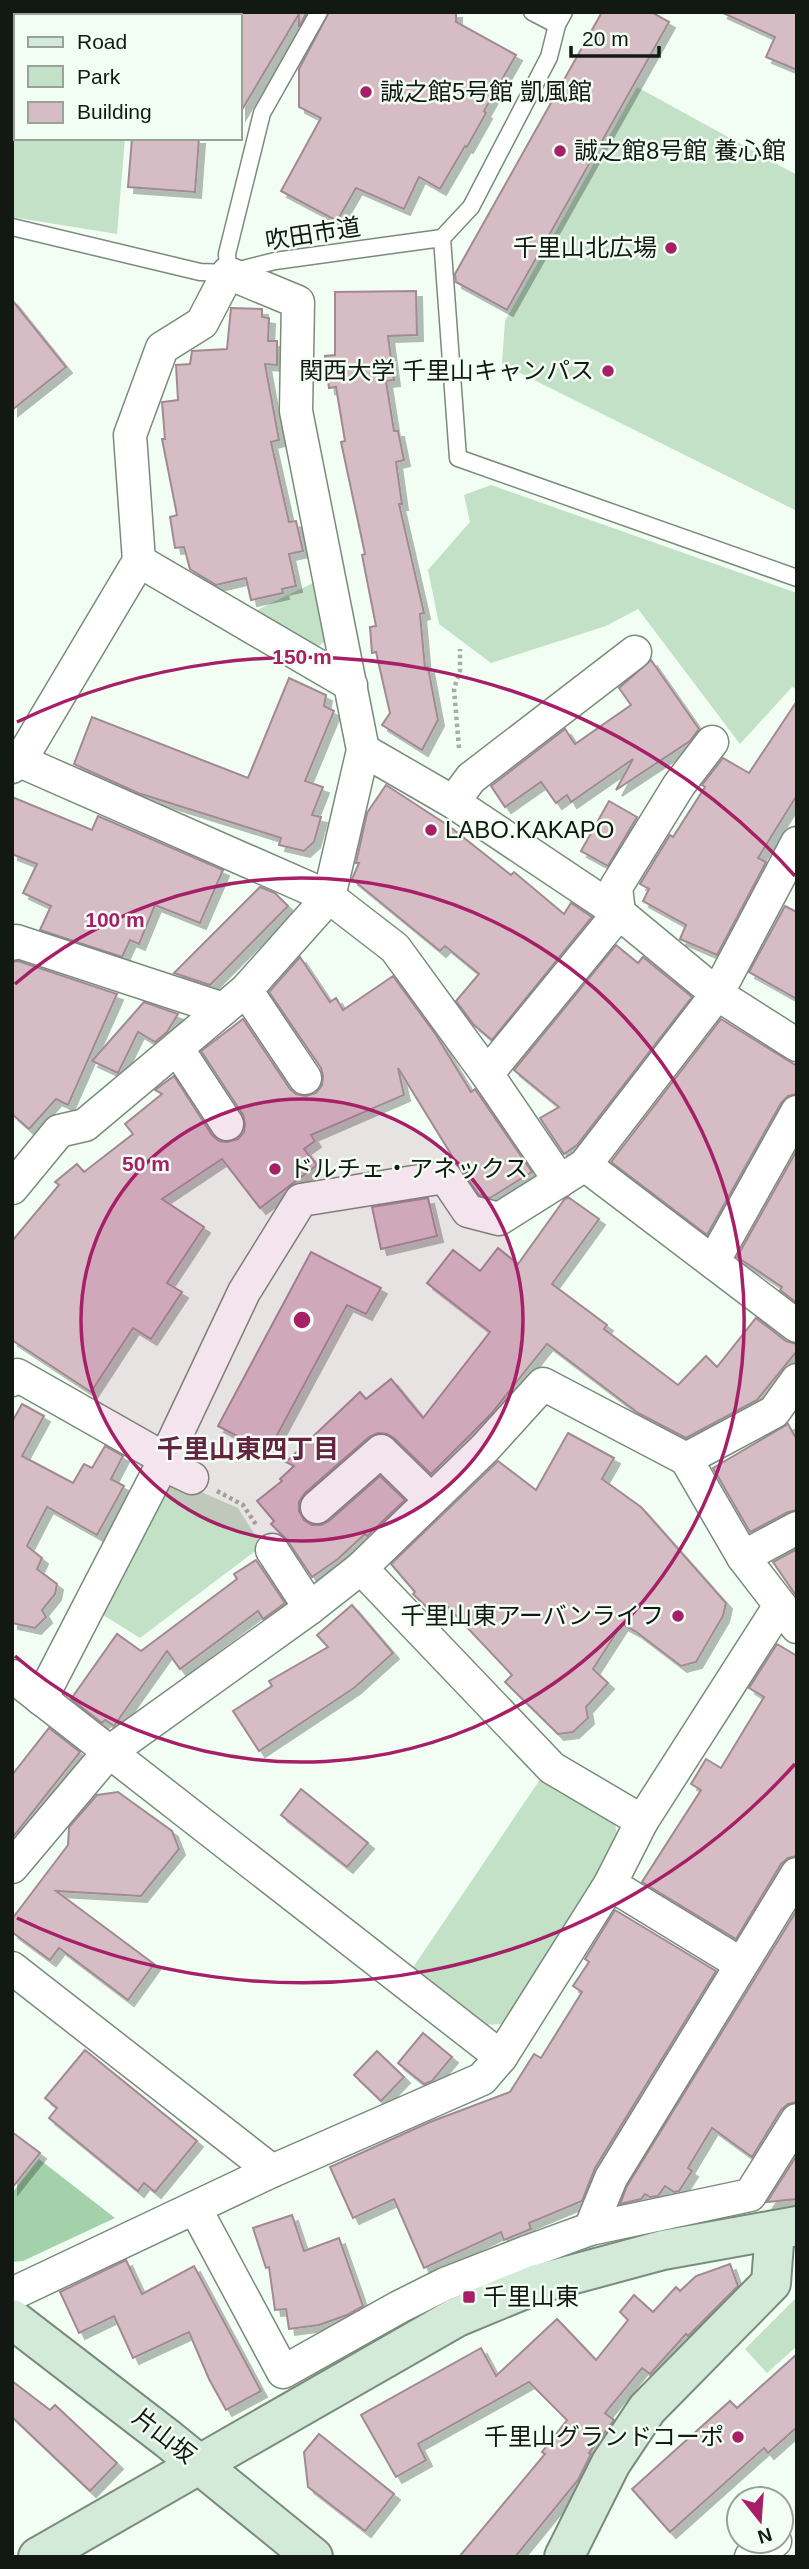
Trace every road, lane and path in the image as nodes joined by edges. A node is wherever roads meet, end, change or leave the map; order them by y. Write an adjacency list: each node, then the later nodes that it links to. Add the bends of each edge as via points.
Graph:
1 (319, 12): 6 (lane, 吹田市道, via 262,113 227,254)
2 (532, 12): 3 (lane)
3 (561, 19): 5 (lane, via 549,57 471,207)
4 (12, 227): 6 (lane, via 200,272)
5 (442, 238): 6 (lane, 吹田市道, via 275,261); 8 (lane, via 458,458)
6 (228, 273): 7 (street, via 202,323 162,348 130,435); 11 (street, via 298,302 296,411)
7 (139, 561): 11 (street); 14 (street)
8 (797, 578)
9 (460, 649): 15 (path, via 454,712)
10 (635, 652): 15 (street)
11 (351, 685): 13 (street)
12 (712, 742): 18 (street, via 678,785 615,887)
13 (363, 750): 15 (street); 17 (street)
14 (16, 764): 17 (street)
15 (462, 790): 18 (street)
16 (797, 843): 20 (street)
17 (329, 897): 21 (street); 24 (street, via 395,948)
18 (619, 913): 20 (street); 24 (street)
19 (12, 944): 21 (street, via 16,941)
20 (717, 994): 22 (street); 28 (street)
21 (235, 1000): 23 (street); 25 (street)
22 (797, 1045)
23 (177, 1048): 27 (street); 29 (street, via 85,1125 59,1130)
24 (486, 1074): 28 (street)
25 (305, 1077)
26 (797, 1111): 30 (street)
27 (227, 1124)
28 (572, 1173): 30 (street); 34 (street, via 499,1219 468,1211 445,1177 300,1200 244,1292)
29 (12, 1188)
30 (713, 1262): 31 (street)
31 (797, 1326)
32 (12, 1380): 34 (street, via 17,1375)
33 (797, 1380): 35 (street, via 774,1412)
34 (165, 1459): 36 (street, via 173,1469); 46 (street)
35 (686, 1460): 37 (street, via 543,1384); 41 (street)
36 (203, 1483): 40 (path, via 243,1505)
37 (431, 1500): 38 (street, via 381,1451); 42 (street)
38 (317, 1507)
39 (797, 1528): 41 (street)
40 (264, 1538): 43 (street)
41 (743, 1557): 44 (street)
42 (361, 1568): 43 (street); 48 (street, via 552,1768)
43 (310, 1608): 47 (street)
44 (788, 1617): 48 (street)
45 (12, 1676): 46 (street)
46 (41, 1699): 47 (street)
47 (108, 1753): 49 (street); 54 (street)
48 (642, 1821): 51 (street)
49 (12, 1867)
50 (797, 1874): 52 (street)
51 (610, 1884): 52 (street); 54 (street)
52 (741, 1964): 59 (street, via 611,2178)
53 (12, 1968): 56 (street)
54 (501, 2057): 56 (street, via 482,2079)
55 (797, 2120): 59 (street, via 750,2195)
56 (272, 2171): 57 (street)
57 (195, 2208): 59 (street, via 283,2372 445,2284); 60 (street)
58 (786, 2228): 62 (street, via 663,2250 537,2284 457,2317); 65 (street, via 771,2283 647,2409 611,2463)
59 (590, 2229)
60 (12, 2294)
61 (12, 2319): 62 (street, 片山坂)
62 (200, 2465): 63 (street); 64 (street, 片山坂)
63 (38, 2557)
64 (313, 2557)
65 (564, 2557)

